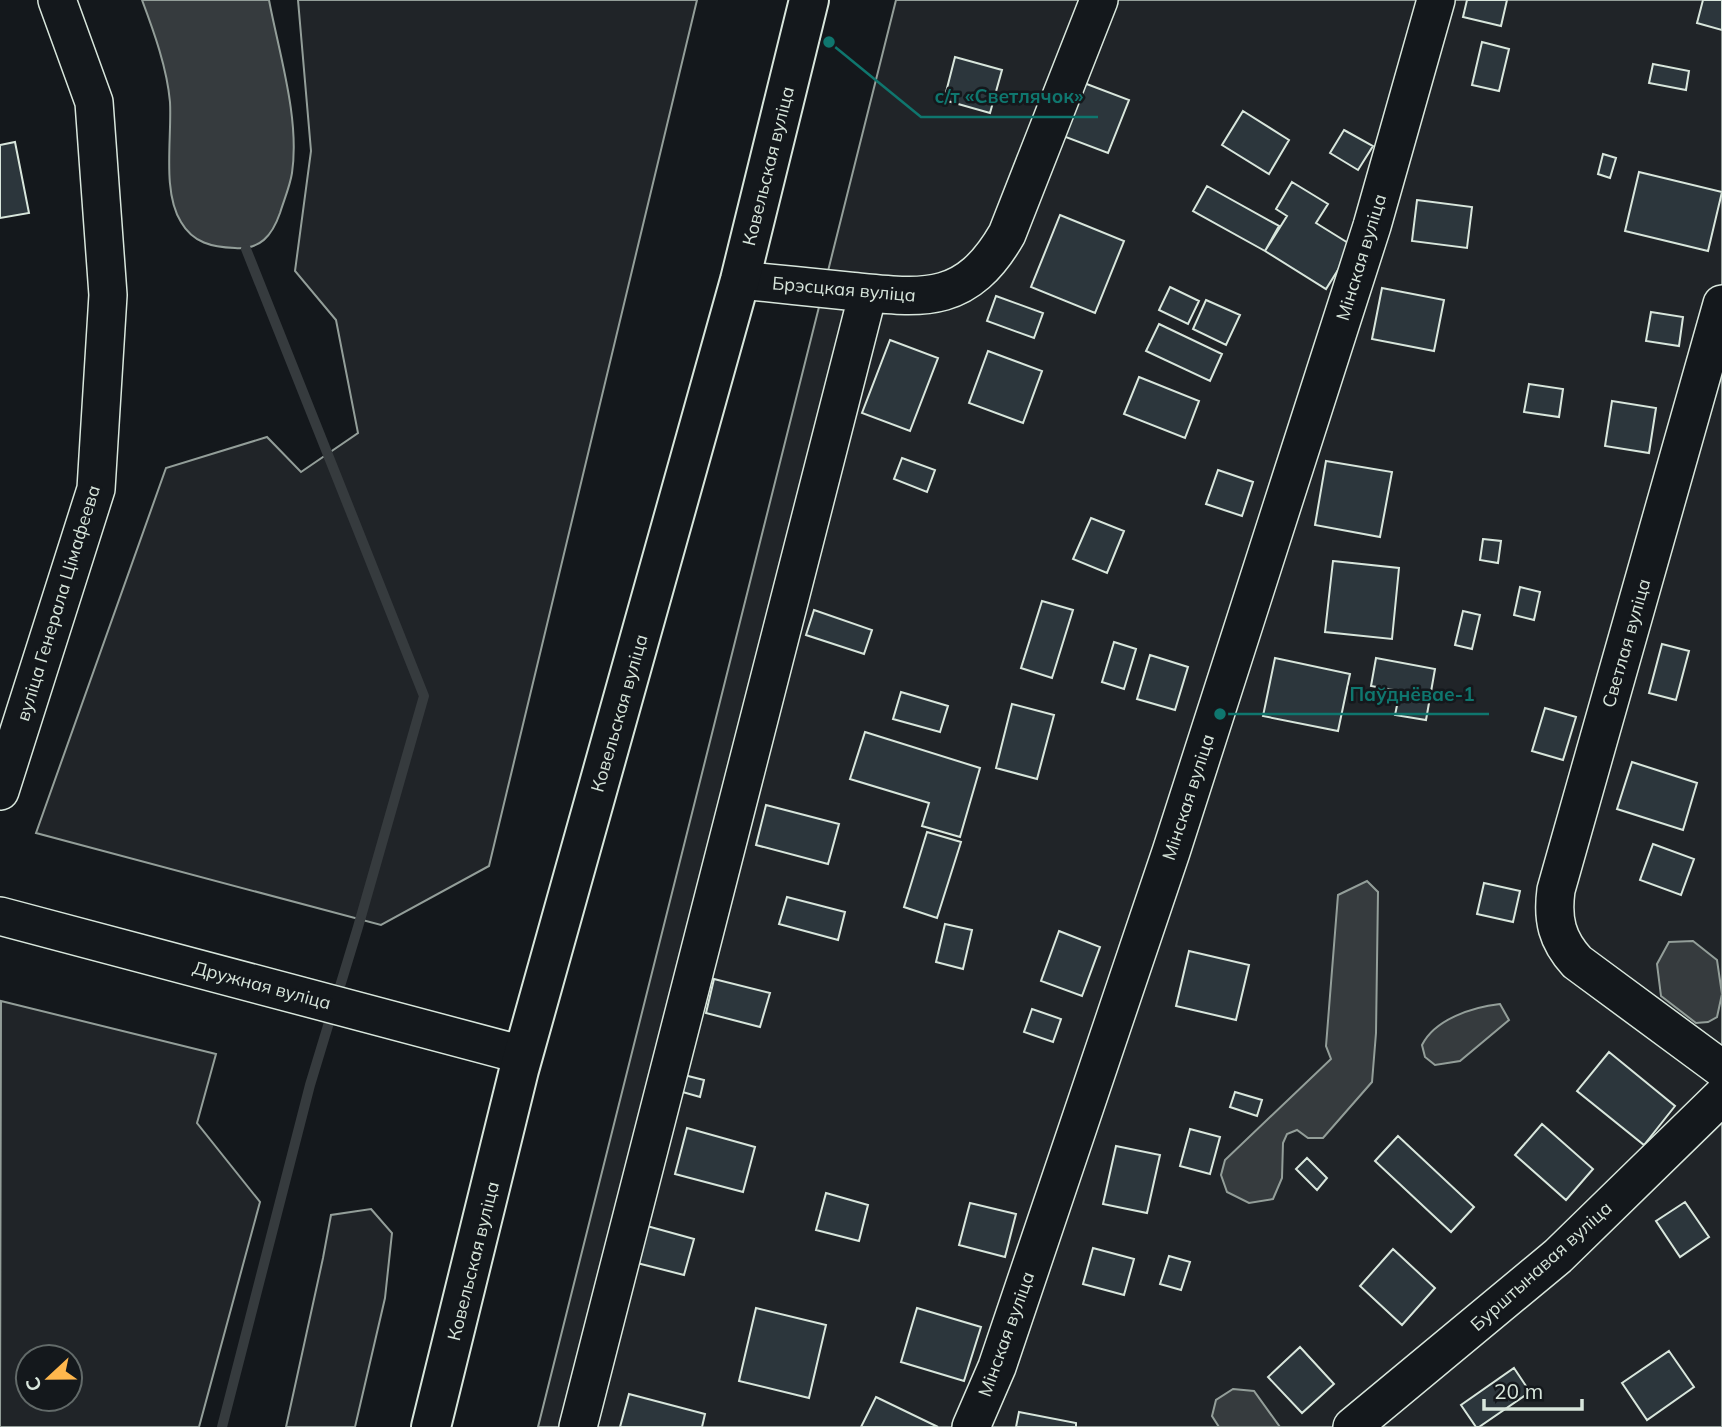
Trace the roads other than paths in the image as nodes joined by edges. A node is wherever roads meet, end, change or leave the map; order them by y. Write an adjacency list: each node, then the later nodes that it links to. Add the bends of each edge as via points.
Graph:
1 (57, 0): 8 (street, вуліца Генерала Цімафеева, via 94,102 108,295 96,489)
2 (809, 0): 5 (highway, Ковельская вуліца)
3 (1099, 0): 6 (street, Брэсцкая вуліца, via 996,253 983,269 950,290 913,297)
4 (1436, 0): 15 (street, Мінская вуліца, via 1372,226 1175,838 997,1367)
5 (740, 281): 6 (street, Брэсцкая вуліца); 10 (highway, Ковельская вуліца)
6 (868, 293): 14 (street)
7 (1722, 304): 11 (street, Светлая вуліца, via 1556,890 1555,923 1567,951 1589,972)
8 (0, 791)
9 (0, 916): 10 (street, Дружная вуліца)
10 (523, 1055): 13 (highway, Ковельская вуліца)
11 (1722, 1069)
12 (1722, 1096): 16 (street, Бурштынавая вуліца, via 1558,1256)
13 (431, 1427)
14 (578, 1427)
15 (971, 1427)
16 (1352, 1427)

